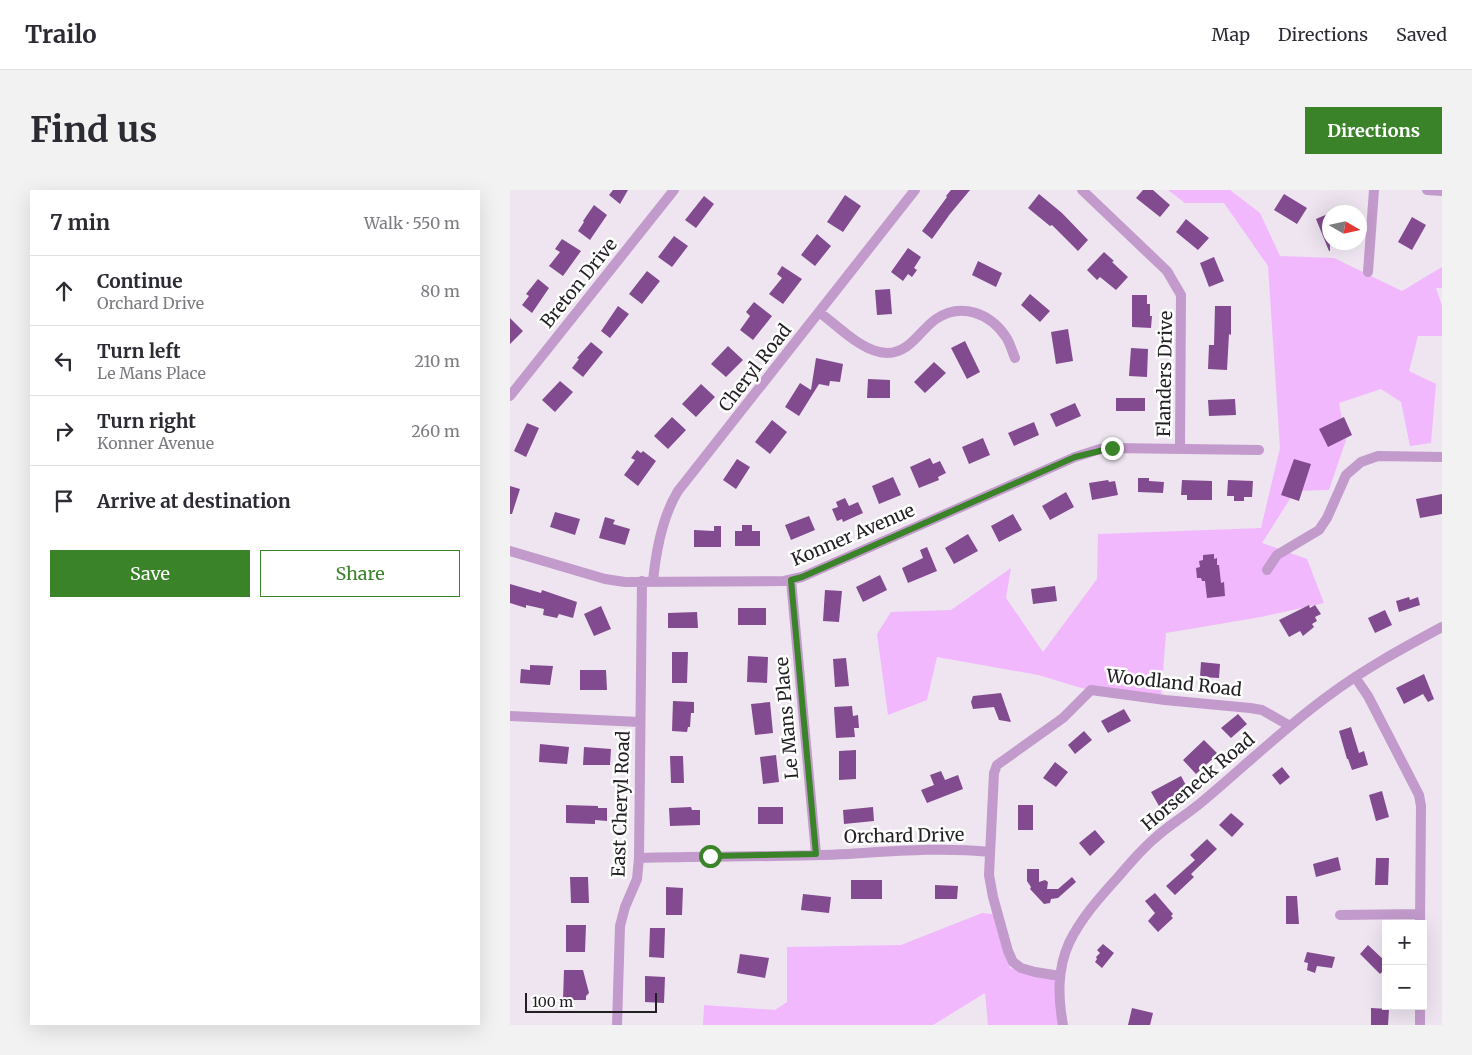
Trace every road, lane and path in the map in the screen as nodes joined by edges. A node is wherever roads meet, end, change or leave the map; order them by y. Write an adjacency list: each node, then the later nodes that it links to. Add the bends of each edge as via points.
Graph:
1 (674, 190): 10 (street, Breton Drive)
2 (915, 190): 8 (street, Cheryl Road)
3 (1082, 190): 11 (street, Flanders Drive, via 1167,271 1181,295)
4 (1374, 190): 7 (street)
5 (1427, 190): 6 (street)
6 (1442, 191)
7 (1368, 272)
8 (820, 312): 9 (street, via 865,348 894,353 905,348 945,314 970,310 993,323 1006,337); 18 (street, Cheryl Road, via 678,491 658,547)
9 (1015, 358)
10 (510, 396)
11 (1180, 448): 12 (street, Konner Avenue); 16 (street, Konner Avenue, via 1112,448 1075,457)
12 (1259, 450)
13 (1442, 457): 15 (street, via 1378,456 1361,462 1346,475 1328,518 1319,530 1277,555)
14 (510, 550): 17 (street, Konner Avenue, via 605,579)
15 (1267, 570)
16 (791, 580): 18 (street, Konner Avenue); 25 (street, Le Mans Place)
17 (642, 581): 18 (street, Konner Avenue); 22 (street, East Cheryl Road)
18 (653, 581)
19 (1442, 627): 20 (street, Horseneck Road)
20 (1355, 677): 23 (street, Horseneck Road); 28 (street, via 1368,696 1421,806)
21 (510, 716): 22 (street)
22 (640, 722): 26 (street, East Cheryl Road)
23 (1290, 726): 24 (street, Woodland Road, via 1262,710 1092,690 1063,718 997,765); 29 (street, Horseneck Road, via 1137,856 1083,918 1068,945)
24 (990, 852): 25 (street, Orchard Drive, via 912,850); 29 (street, Woodland Road, via 993,898 1010,957 1021,968)
25 (816, 854): 26 (street, Orchard Drive)
26 (639, 858): 31 (street, East Cheryl Road, via 637,880 620,926)
27 (1340, 915): 28 (street)
28 (1420, 919)
29 (1060, 976): 32 (street, Horseneck Road)
30 (1420, 1010): 33 (street)
31 (617, 1025)
32 (1063, 1025)
33 (1420, 1025)

